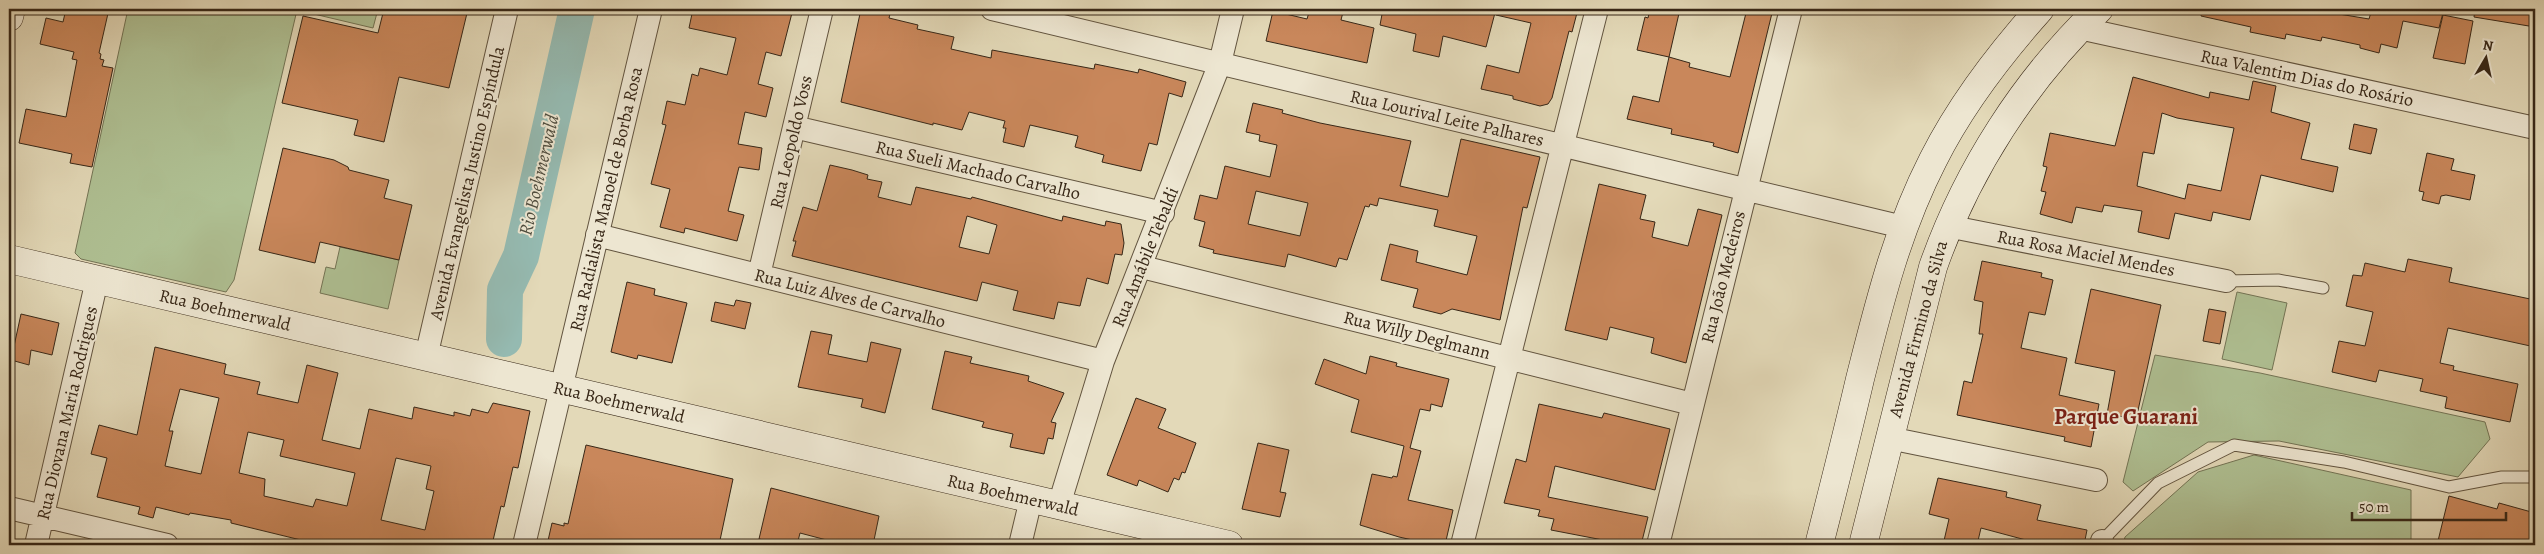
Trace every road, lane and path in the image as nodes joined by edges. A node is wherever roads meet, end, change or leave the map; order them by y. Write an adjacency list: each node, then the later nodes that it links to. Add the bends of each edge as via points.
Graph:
1 (10, 9): 11 (main road)
2 (507, 9): 29 (street, Avenida Evangelista Justino Espíndula)
3 (651, 9): 22 (street, Rua Radialista Manoel de Borba Rosa)
4 (822, 9): 15 (street, Rua Leopoldo Voss)
5 (992, 9): 12 (street, Rua Lourival Leite Palhares)
6 (1233, 9): 14 (street, Rua Amábile Tebaldi)
7 (1597, 9): 17 (street)
8 (1791, 9): 18 (street, Rua João Medeiros)
9 (2040, 9): 21 (main road, via 1986,73 1962,109 1933,160)
10 (2099, 9): 13 (main road, Avenida Firmino da Silva)
11 (9, 17)
12 (1072, 18): 14 (street, Rua Lourival Leite Palhares)
13 (2079, 28): 16 (street, Rua Valentim Dias do Rosário); 20 (main road, Avenida Firmino da Silva, via 2001,128 1977,166)
14 (1220, 63): 17 (street, Rua Lourival Leite Palhares); 19 (street, Rua Amábile Tebaldi)
15 (794, 127): 19 (street, Rua Sueli Machado Carvalho); 25 (street, Rua Leopoldo Voss)
16 (2535, 128)
17 (1562, 145): 18 (street, Rua Lourival Leite Palhares); 30 (street)
18 (1745, 189): 21 (street, Rua Lourival Leite Palhares); 33 (street, Rua João Medeiros)
19 (1163, 213): 24 (street, Rua Amábile Tebaldi)
20 (1947, 226): 27 (street, Rua Rosa Maciel Mendes); 34 (main road, Avenida Firmino da Silva, via 1933,267)
21 (1903, 227): 49 (main road, via 1881,295)
22 (597, 235): 25 (street, Rua Luiz Alves de Carvalho); 32 (street, Rua Radialista Manoel de Borba Rosa)
23 (9, 259): 26 (main road, Rua Boehmerwald)
24 (1142, 267): 30 (street, Rua Willy Deglmann); 31 (street, Rua Amábile Tebaldi)
25 (759, 275): 31 (street, Rua Luiz Alves de Carvalho)
26 (97, 280): 29 (main road, Rua Boehmerwald); 40 (street, Rua Diovana Maria Rodrigues)
27 (2226, 281): 28 (lane, via 2278,280)
28 (2323, 288)
29 (426, 357): 32 (main road, Rua Boehmerwald)
30 (1509, 358): 33 (street, Rua Willy Deglmann); 47 (street)
31 (1103, 361): 38 (street, Rua Amábile Tebaldi)
32 (560, 389): 37 (main road, Rua Boehmerwald); 44 (street, Rua Radialista Manoel de Borba Rosa)
33 (1692, 404): 48 (street, Rua João Medeiros)
34 (1889, 438): 36 (street); 50 (main road, Avenida Firmino da Silva)
35 (2535, 477): 41 (lane, via 2502,477 2449,487 2344,462 2234,445 2158,483)
36 (2096, 480)
37 (1031, 499): 38 (main road, Rua Boehmerwald); 45 (street)
38 (1059, 505): 46 (main road, Rua Boehmerwald)
39 (9, 508): 40 (street)
40 (42, 516): 42 (street, Rua Diovana Maria Rodrigues); 43 (street)
41 (2102, 543)
42 (36, 545)
43 (167, 545)
44 (524, 545)
45 (1020, 545)
46 (1229, 545)
47 (1462, 545)
48 (1658, 545)
49 (1820, 545)
50 (1863, 545)

